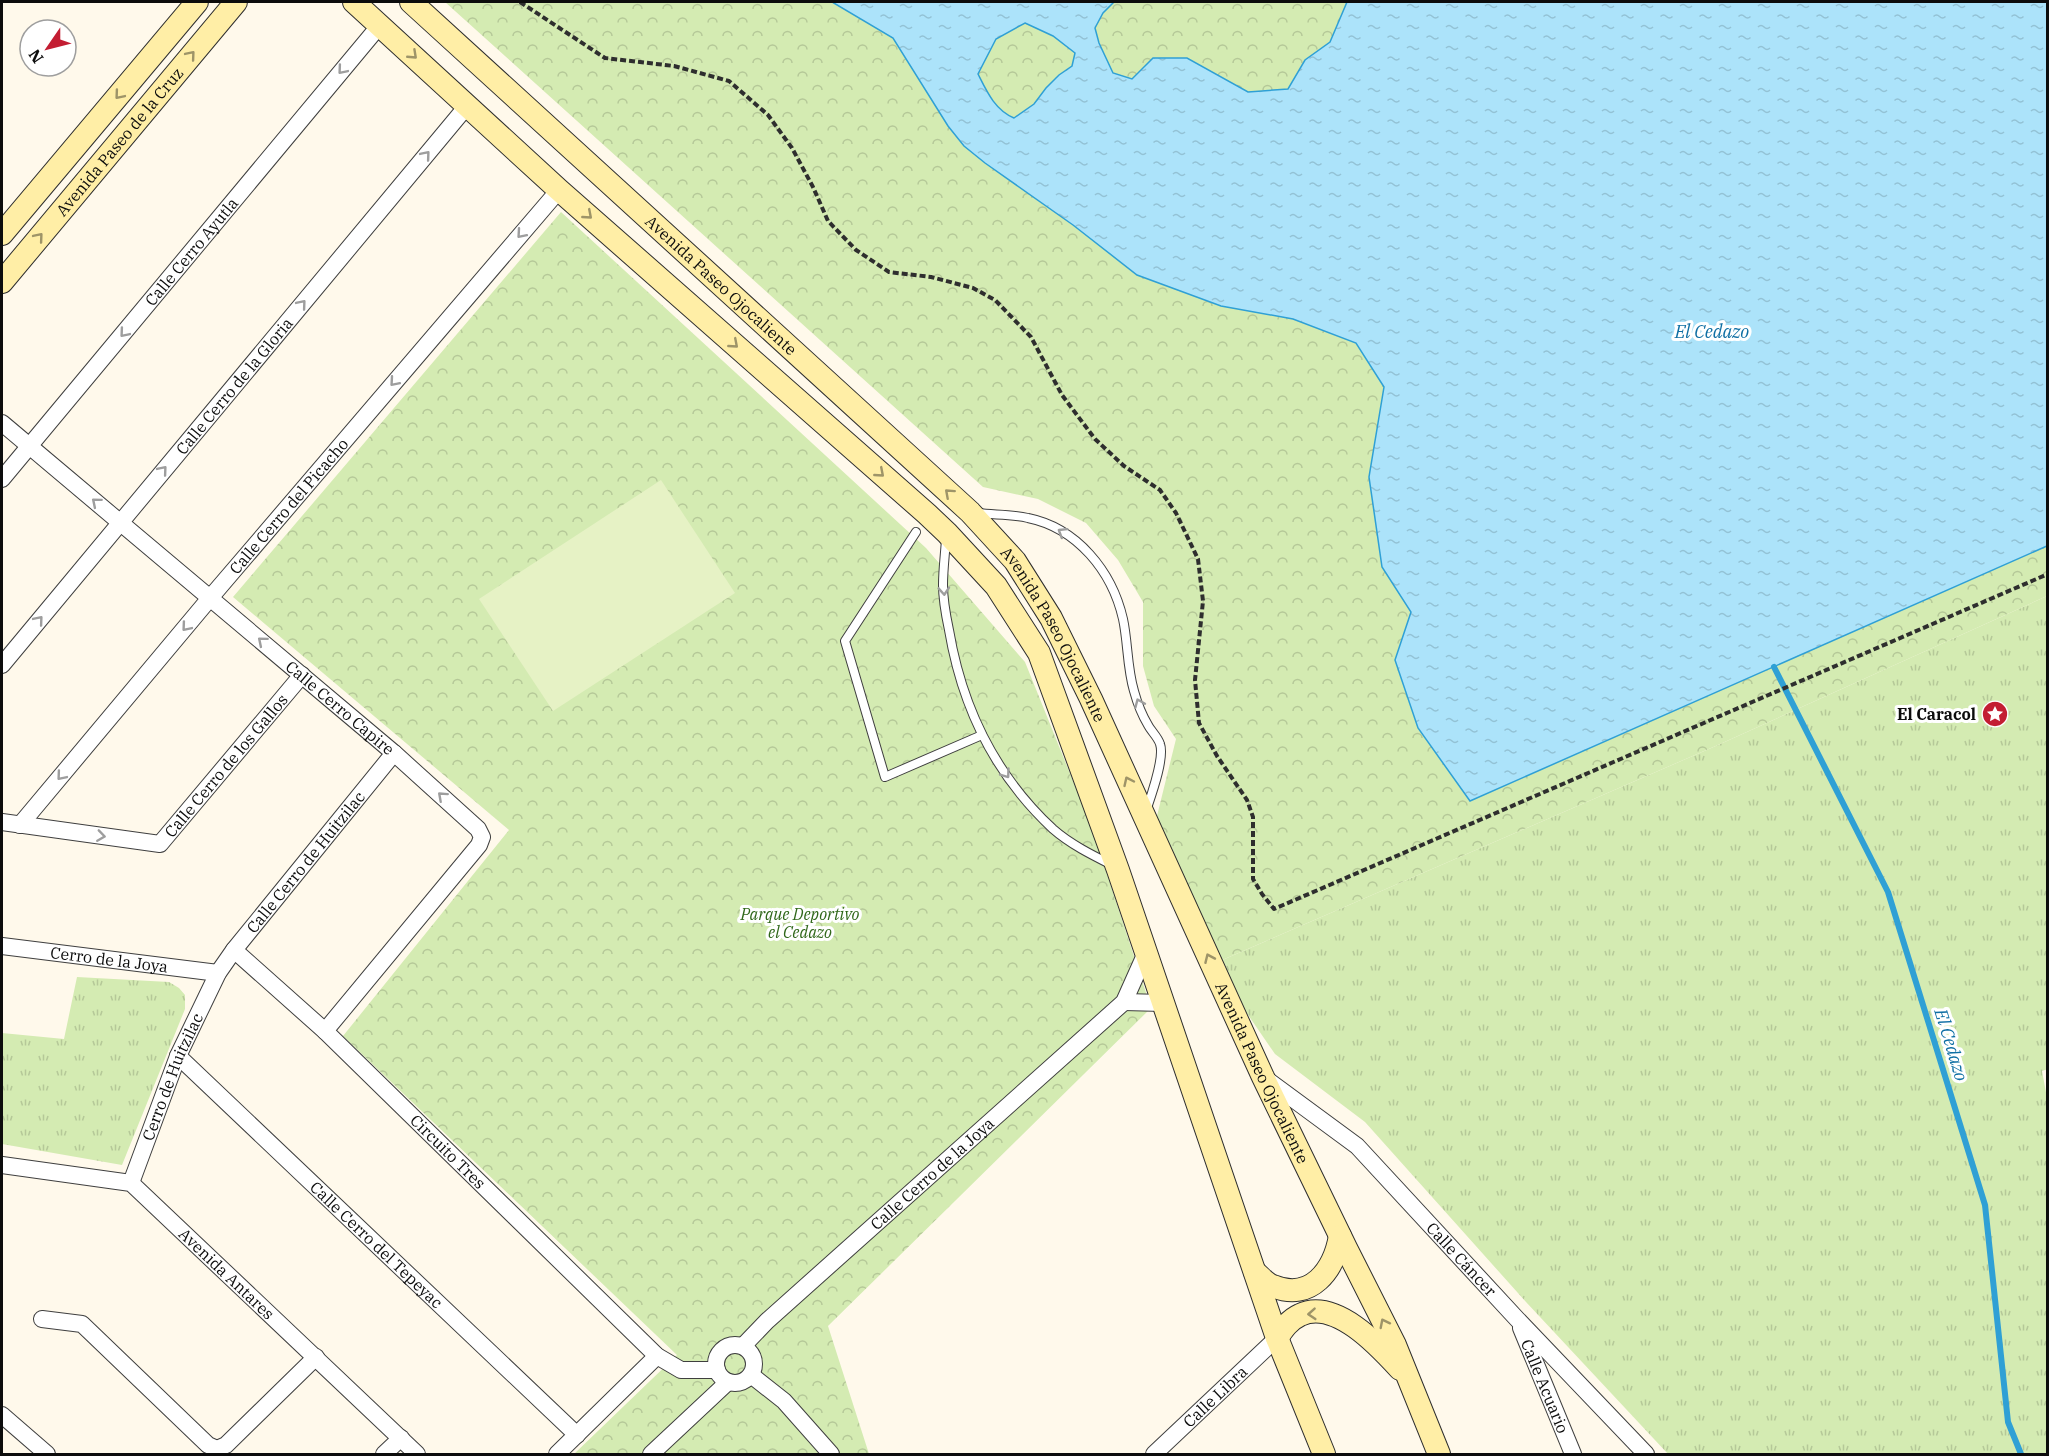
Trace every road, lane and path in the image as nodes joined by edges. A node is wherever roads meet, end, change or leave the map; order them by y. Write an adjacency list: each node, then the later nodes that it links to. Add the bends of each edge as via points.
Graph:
1 (197, 2): 10 (main road, Avenida Paseo de la Cruz, one-way to 10)
2 (254, 2): 6 (main road)
3 (344, 2): 7 (main road, Avenida Paseo Ojocaliente)
4 (411, 2): 15 (main road, Avenida Paseo Ojocaliente, one-way to 4)
5 (520, 2): 19 (path, via 605,58 674,66 729,81 768,115 792,148 828,221 856,250 889,272 973,288 995,300 1031,337 1062,395 1095,439 1124,466 1160,490 1198,559 1203,601 1195,680 1199,723 1247,800 1253,817 1253,879 1274,909)
6 (231, 7): 11 (main road, Avenida Paseo de la Cruz, one-way to 6)
7 (368, 14): 8 (main road, Avenida Paseo Ojocaliente, one-way to 8); 13 (street, Calle Cerro Ayutla, one-way to 13)
8 (467, 106): 9 (main road, Avenida Paseo Ojocaliente); 16 (street, Calle Cerro de la Gloria, one-way to 8)
9 (559, 190): 18 (main road, Avenida Paseo Ojocaliente, one-way to 18); 20 (street, Calle Cerro del Picacho, one-way to 20)
10 (2, 234)
11 (2, 282)
12 (2, 423): 13 (street, Calle Cerro Capire)
13 (29, 446): 14 (street, Calle Cerro Ayutla); 16 (street, Calle Cerro Capire, one-way to 13)
14 (2, 479)
15 (970, 512): 25 (main road, Avenida Paseo Ojocaliente, one-way to 15, via 1051,618 1015,561); 25 (lane, one-way to 15, via 1159,770 1161,745 1134,691 1123,618 1105,572 1073,539 1051,525 1028,518)
16 (120, 522): 20 (street, Calle Cerro Capire); 21 (street, Calle Cerro de la Gloria, one-way to 16)
17 (916, 532): 23 (lane, via 845,641 885,777)
18 (947, 533): 23 (lane, one-way to 23, via 943,586 947,619 965,695); 28 (main road, Avenida Paseo Ojocaliente, via 996,586 1039,653)
19 (2048, 574)
20 (210, 598): 22 (street, Calle Cerro Capire, one-way to 20); 27 (street, Calle Cerro del Picacho, one-way to 27)
21 (2, 665)
22 (302, 675): 24 (street, Calle Cerro Capire); 27 (street, Calle Cerro de los Gallos, one-way to 22, via 160,844)
23 (982, 735): 28 (lane, one-way to 28, via 1004,773 1054,830)
24 (394, 753): 30 (street, Calle Cerro de Huitzilac); 35 (street, Calle Cerro Capire, one-way to 24, via 482,837 478,829)
25 (1144, 817): 37 (main road, Avenida Paseo Ojocaliente, one-way to 25)
26 (2, 822): 27 (street, Calle Cerro de los Gallos)
27 (20, 825)
28 (1118, 870): 31 (main road, Avenida Paseo Ojocaliente)
29 (2, 946): 32 (street, Cerro de la Joya)
30 (234, 950): 32 (street, Calle Cerro de Huitzilac); 35 (street, Circuito Tres)
31 (1145, 955): 33 (street); 34 (main road, Avenida Paseo Ojocaliente)
32 (218, 973): 36 (street, Cerro de Huitzilac)
33 (1124, 1002): 34 (street); 45 (street, Calle Cerro de la Joya)
34 (1163, 1003): 41 (main road, Avenida Paseo Ojocaliente)
35 (325, 1031): 46 (street, Circuito Tres)
36 (178, 1056): 39 (street, Cerro de Huitzilac); 52 (street, Calle Cerro del Tepeyac)
37 (1263, 1077): 40 (main road, Avenida Paseo Ojocaliente); 43 (street, Calle Cáncer, via 1357,1146)
38 (2, 1165): 39 (street)
39 (131, 1183): 47 (street, Avenida Antares)
40 (1340, 1236): 41 (main road, via 1337,1254 1324,1275 1310,1287 1293,1291 1271,1286); 50 (main road, Avenida Paseo Ojocaliente, one-way to 40)
41 (1255, 1272): 44 (main road, Avenida Paseo Ojocaliente)
42 (42, 1319): 47 (street, via 82,1324 208,1445 217,1449 226,1445)
43 (1517, 1319): 63 (street, Calle Acuario); 64 (street, Calle Cáncer)
44 (1277, 1338): 50 (main road, one-way to 44, via 1384,1351 1334,1314 1301,1314); 60 (street, Calle Libra); 61 (main road, Avenida Paseo Ojocaliente)
45 (743, 1346): 48 (street, via 754,1358); 49 (street, via 734,1344 719,1353 716,1361)
46 (657, 1356): 49 (street, Circuito Tres, via 681,1370); 52 (street)
47 (316, 1357): 53 (street, Avenida Antares)
48 (751, 1375): 49 (street, via 737,1384); 59 (street, via 784,1401)
49 (722, 1376): 58 (street)
50 (1409, 1379): 62 (main road, Avenida Paseo Ojocaliente)
51 (2, 1415): 54 (street)
52 (577, 1435): 57 (street)
53 (400, 1438): 55 (street); 56 (street, Avenida Antares)
54 (47, 1455)
55 (384, 1455)
56 (417, 1455)
57 (557, 1455)
58 (651, 1455)
59 (831, 1455)
60 (1155, 1455)
61 (1324, 1455)
62 (1439, 1455)
63 (1573, 1455)
64 (1646, 1455)

